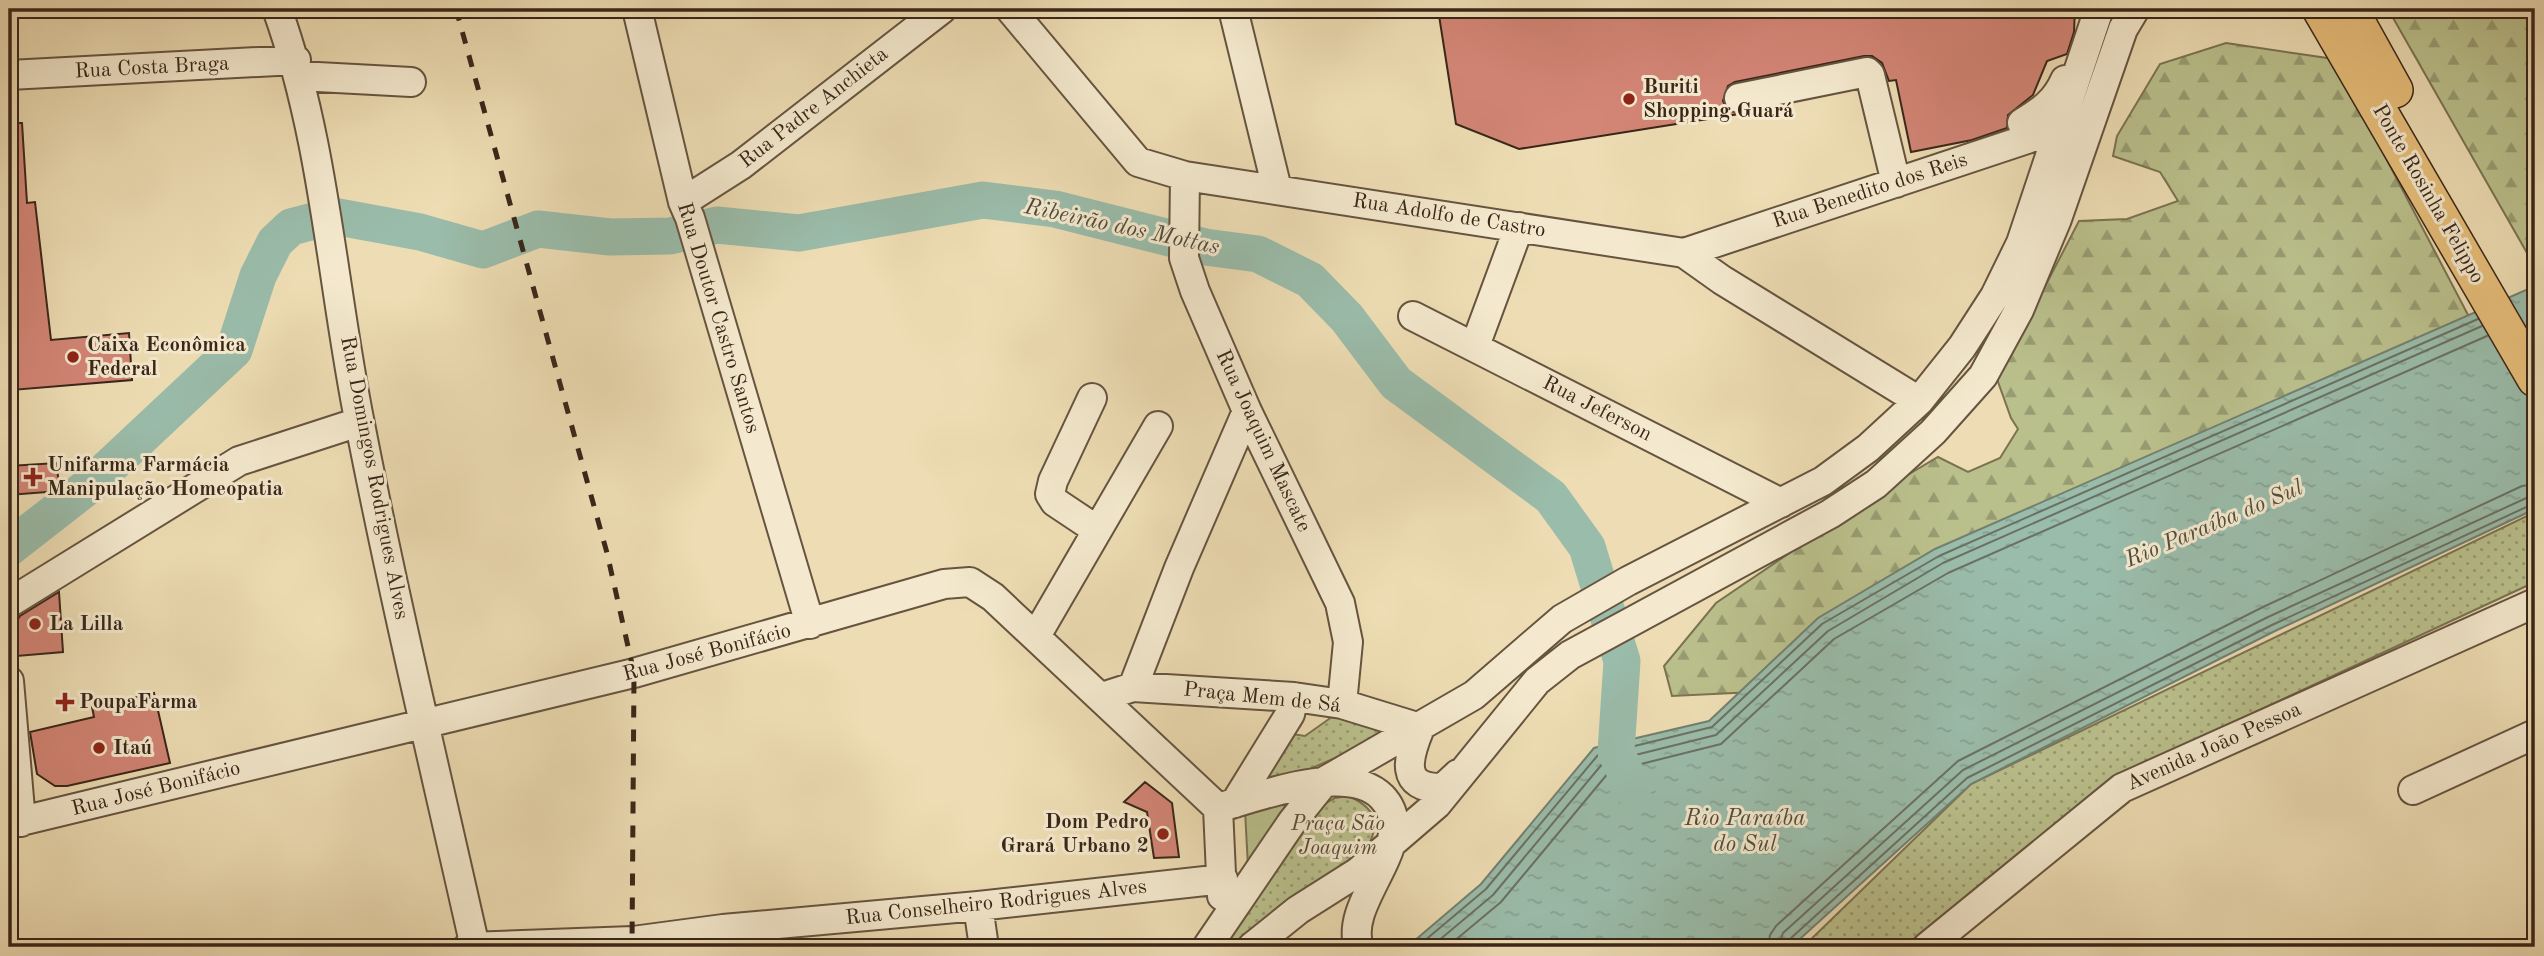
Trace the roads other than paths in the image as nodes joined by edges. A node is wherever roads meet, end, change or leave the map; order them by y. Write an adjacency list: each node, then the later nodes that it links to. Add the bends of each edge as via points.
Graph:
1 (277, 9): 10 (street, Rua Domingos Rodrigues Alves)
2 (637, 9): 19 (street, Rua Doutor Castro Santos)
3 (942, 9): 19 (street, Rua Padre Anchieta, via 741,165)
4 (1010, 9): 16 (street, Rua Adolfo de Castro, via 1138,162)
5 (1233, 9): 18 (street)
6 (2096, 9): 14 (street, via 2059,94); 15 (street)
7 (2135, 9): 45 (street, via 2123,29 2057,219 2019,310 1983,376 1933,432 1876,484 1570,655 1537,681)
8 (2320, 9): 25 (main road, Ponte Rosinha Felippo)
9 (2350, 9): 23 (main road, Ponte Rosinha Felippo)
10 (297, 68): 11 (street, Rua Costa Braga); 12 (street, Rua Costa Braga); 29 (street, Rua Domingos Rodrigues Alves)
11 (9, 75)
12 (411, 82)
13 (1740, 99): 17 (street, via 1867,72)
14 (2022, 122)
15 (2057, 129): 17 (street, Rua Benedito dos Reis); 27 (street, via 2021,243 1995,296)
16 (1185, 176): 18 (street, Rua Adolfo de Castro); 28 (street, Rua Joaquim Mascate, via 1184,258)
17 (1896, 183): 21 (street, Rua Benedito dos Reis)
18 (1278, 189): 20 (street, Rua Adolfo de Castro)
19 (690, 222): 35 (street, Rua Doutor Castro Santos)
20 (1519, 227): 21 (street, Rua Adolfo de Castro); 24 (street)
21 (1684, 253): 27 (street, Rua Adolfo de Castro)
22 (1413, 316): 24 (street, Rua Jeferson)
23 (2535, 340)
24 (1475, 346): 31 (street, Rua Jeferson)
25 (2535, 379)
26 (1093, 398): 32 (street, via 1050,494)
27 (1919, 401): 31 (street, via 1823,481)
28 (1247, 411): 38 (street, via 1189,542); 41 (street, Rua Joaquim Mascate, via 1340,603 1348,642)
29 (359, 422): 33 (street, via 239,461); 42 (street, Rua Domingos Rodrigues Alves)
30 (1158, 426): 32 (street)
31 (1781, 503): 43 (street, via 1562,619 1474,695)
32 (1097, 530): 36 (street)
33 (9, 603)
34 (2535, 603): 60 (street, Avenida João Pessoa, via 2122,788)
35 (810, 624): 36 (street, Rua José Bonifácio, via 944,584 970,582); 42 (street, Rua José Bonifácio)
36 (1036, 636): 39 (street, Rua José Bonifácio)
37 (9, 681): 49 (street)
38 (1133, 687): 39 (street, Praça Mem de Sá); 40 (street, Praça Mem de Sá)
39 (1102, 697): 48 (street, Rua José Bonifácio)
40 (1294, 697): 41 (street, Praça Mem de Sá); 48 (street, via 1290,714)
41 (1342, 704): 43 (street, Praça Mem de Sá)
42 (425, 724): 49 (street, Rua José Bonifácio); 56 (street, Rua Domingos Rodrigues Alves)
43 (1420, 728): 45 (street, via 1408,760 1410,773 1430,789 1443,788); 46 (street)
44 (2535, 734): 47 (street)
45 (1478, 755): 50 (street, via 1437,804)
46 (1325, 781): 48 (street); 50 (street, via 1361,783 1376,791 1390,806 1395,824); 54 (street)
47 (2413, 790)
48 (1227, 805): 51 (street)
49 (15, 823)
50 (1390, 845): 58 (street); 59 (street, via 1361,913)
51 (1223, 879): 52 (street, Rua Conselheiro Rodrigues Alves); 54 (street)
52 (978, 906): 53 (street, Rua Conselheiro Rodrigues Alves); 57 (street)
53 (724, 938): 56 (street, Rua Conselheiro Rodrigues Alves)
54 (1213, 938)
55 (468, 947): 56 (street, Rua Conselheiro Rodrigues Alves)
56 (475, 947)
57 (984, 947)
58 (1252, 947)
59 (1359, 947)
60 (1927, 947)

